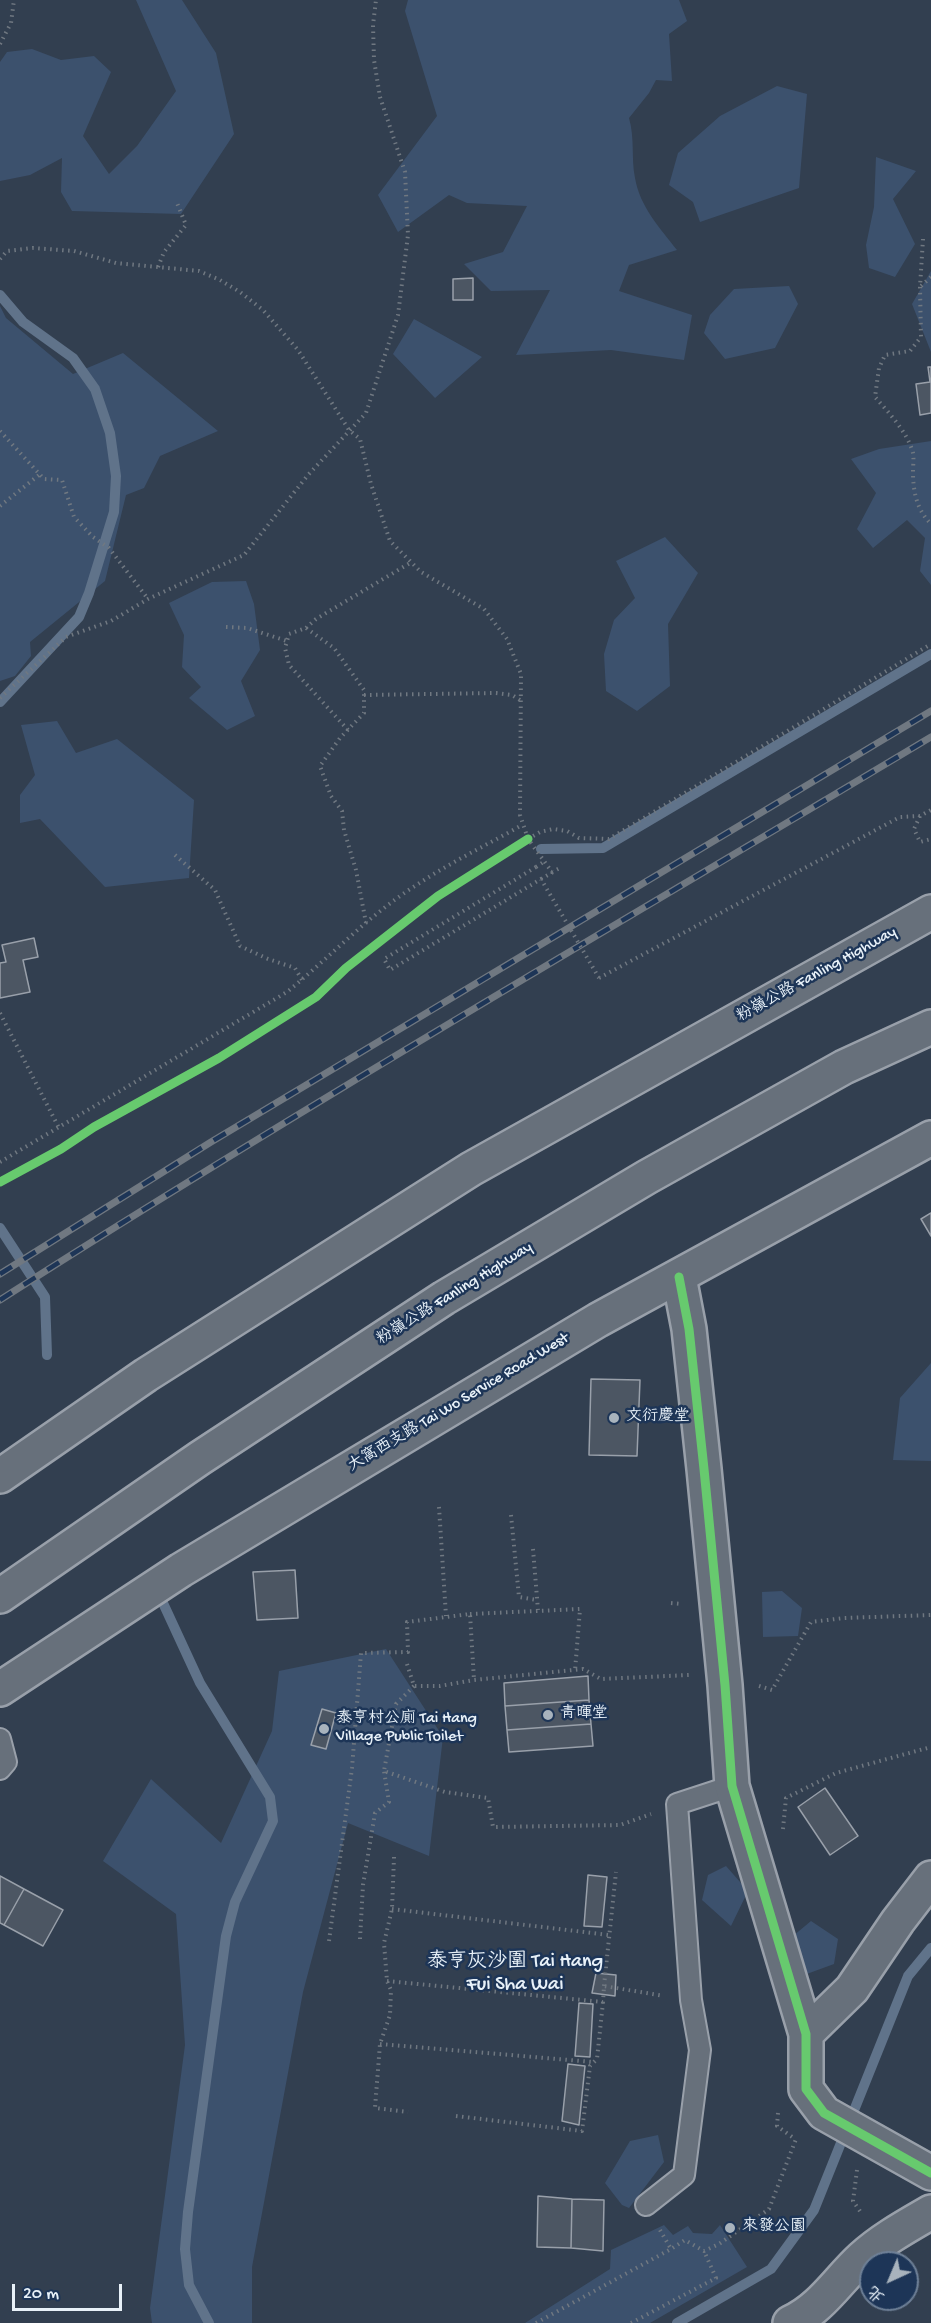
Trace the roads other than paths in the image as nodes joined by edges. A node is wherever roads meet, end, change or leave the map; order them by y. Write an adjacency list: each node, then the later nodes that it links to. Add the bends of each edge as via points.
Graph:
1 (931, 912): 5 (main road, 粉嶺公路 Fanling Highway, via 471,1169 146,1376)
2 (931, 1028): 6 (main road, 粉嶺公路 Fanling Highway, via 844,1067 444,1298 200,1458)
3 (931, 1138): 4 (main road, 大窩西支路 Tai Wo Service Road West)
4 (679, 1277): 7 (main road, 大窩西支路 Tai Wo Service Road West, via 579,1331 181,1570); 10 (main road, via 689,1329)
5 (0, 1476)
6 (0, 1596)
7 (0, 1689)
8 (0, 1739): 9 (lane, via 6,1762)
9 (0, 1769)
10 (732, 1786): 12 (main road); 14 (lane, via 677,1804 691,2000 700,2050 684,2175)
11 (931, 1878): 12 (main road, via 852,1989)
12 (806, 2034): 13 (main road, via 806,2089 824,2113 862,2148)
13 (931, 2173)
14 (646, 2205)
15 (931, 2211): 16 (main road, via 883,2241 809,2314)
16 (790, 2323)

